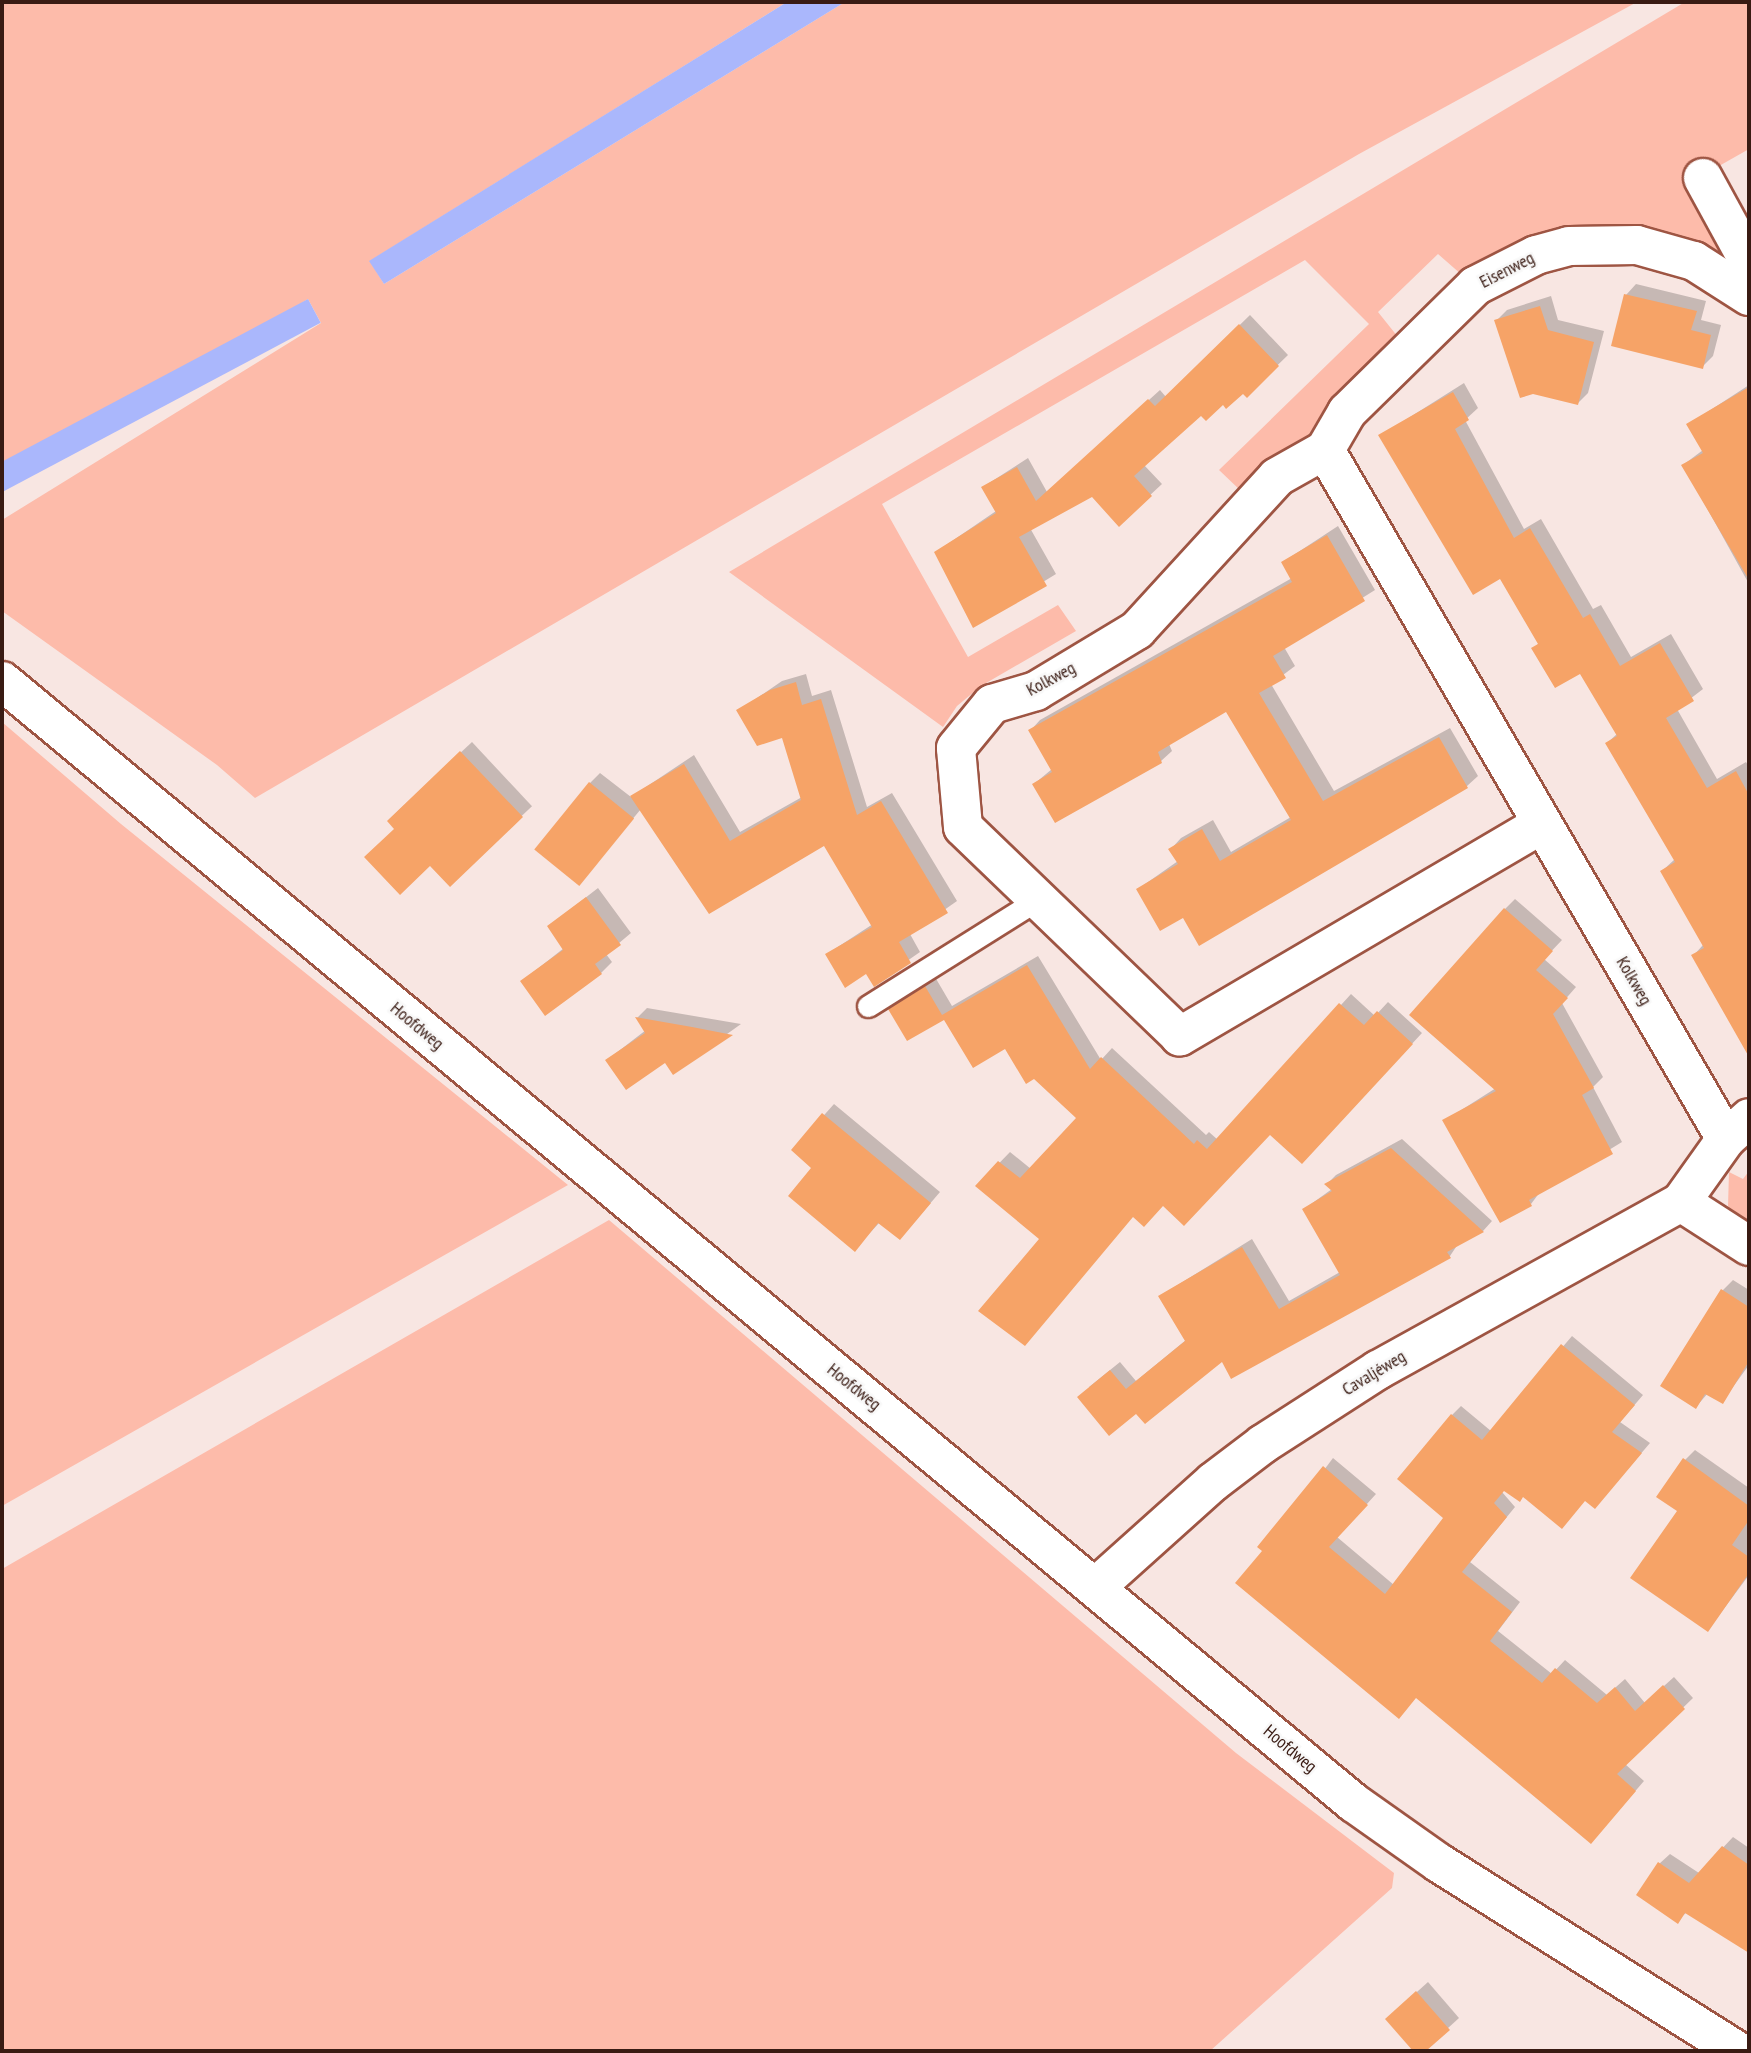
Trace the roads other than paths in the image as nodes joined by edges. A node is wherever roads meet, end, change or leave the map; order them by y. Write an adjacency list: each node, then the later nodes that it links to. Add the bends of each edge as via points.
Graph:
1 (1703, 178): 2 (street)
2 (1749, 262)
3 (1749, 296): 4 (street, Eisenweg, via 1694,261 1637,245 1569,246 1536,254 1475,286 1347,412)
4 (1325, 450): 6 (street, Kolkweg); 7 (street, Kolkweg, via 1277,477 1137,629 1036,691 992,704 956,748 963,827)
5 (2, 681): 12 (street, Hoofdweg)
6 (1542, 824): 7 (street, Kolkweg, via 1180,1036); 9 (street, Kolkweg)
7 (1037, 900): 8 (lane)
8 (868, 1006)
9 (1737, 1128): 10 (street, Cavaljéweg)
10 (1681, 1202): 11 (street); 12 (street, Cavaljéweg, via 1413,1350 1274,1436 1213,1482)
11 (1749, 1247)
12 (1097, 1586): 13 (street, Hoofdweg, via 1354,1803 1438,1863)
13 (1737, 2051)

